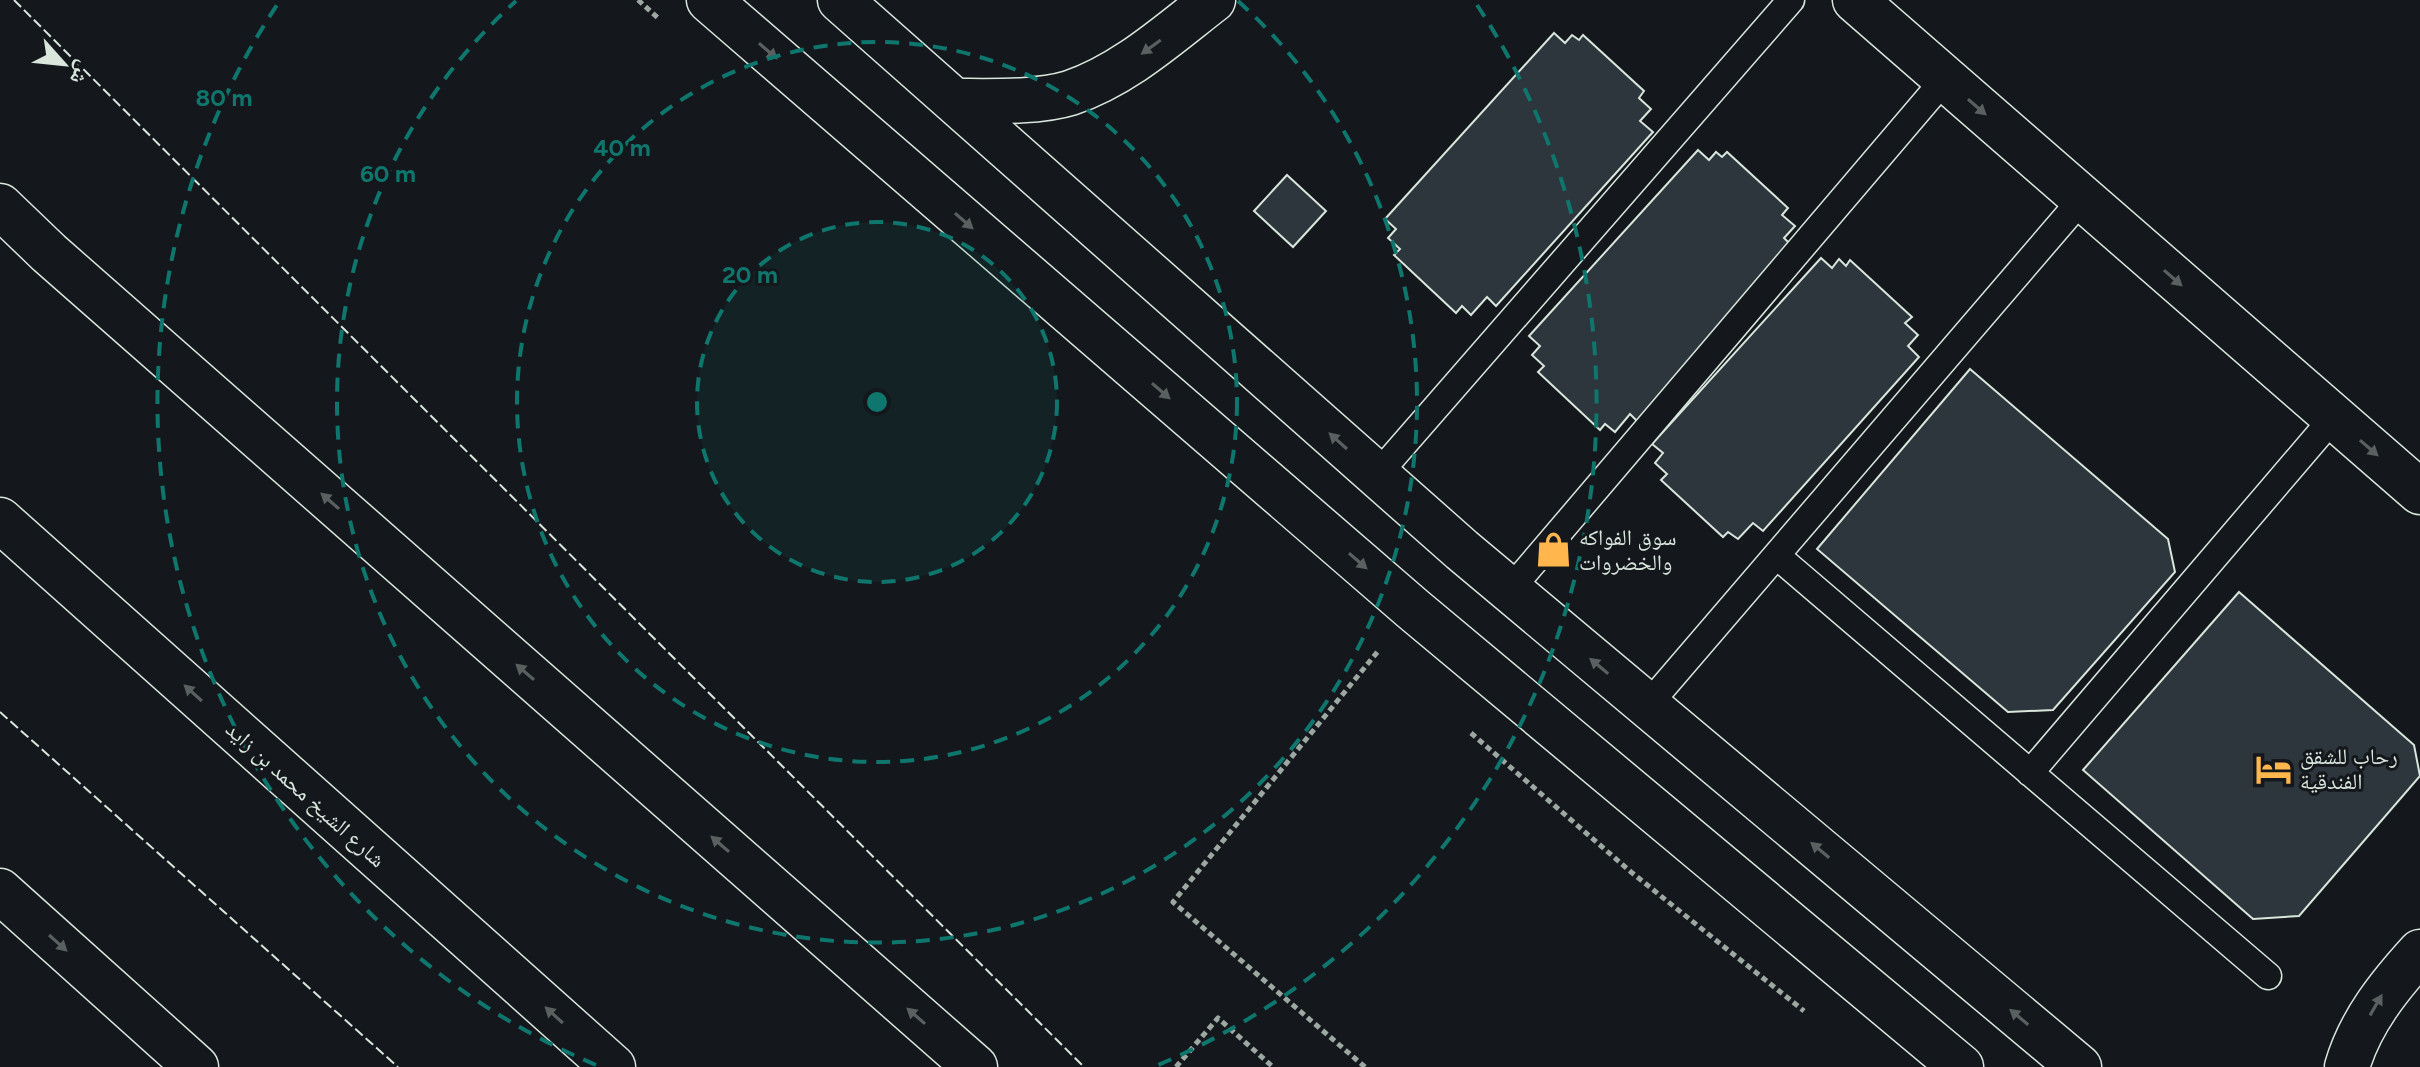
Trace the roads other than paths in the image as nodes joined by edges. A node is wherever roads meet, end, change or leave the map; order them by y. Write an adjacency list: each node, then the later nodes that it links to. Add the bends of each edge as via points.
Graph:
1 (709, 0): 24 (main road, one-way to 24, via 1413,609)
2 (840, 0): 7 (main road)
3 (1213, 0): 7 (main road, one-way to 7, via 1120,70 1068,93)
4 (1791, 0): 11 (lane)
5 (1855, 0): 6 (main road)
6 (1945, 79): 8 (main road, one-way to 8); 15 (lane)
7 (954, 101): 11 (main road, one-way to 7)
8 (2082, 199): 10 (main road, one-way to 10); 14 (lane)
9 (0, 206): 23 (main road, one-way to 9)
10 (2334, 417): 12 (main road, one-way to 12); 17 (lane)
11 (1377, 475): 15 (main road)
12 (2420, 492)
13 (0, 520): 22 (main road, شارع الشيخ محمد بن زايد, one-way to 13)
14 (1777, 556): 16 (lane); 17 (lane)
15 (1509, 591): 16 (main road, one-way to 15)
16 (1647, 706): 25 (main road, one-way to 16)
17 (2030, 773): 20 (lane)
18 (0, 891): 21 (main road, one-way to 21)
19 (2420, 952): 26 (main road, one-way to 19, via 2352,1048 2386,989)
20 (2268, 976)
21 (196, 1067)
22 (613, 1067)
23 (975, 1067)
24 (1961, 1067)
25 (2079, 1067)
26 (2347, 1067)

